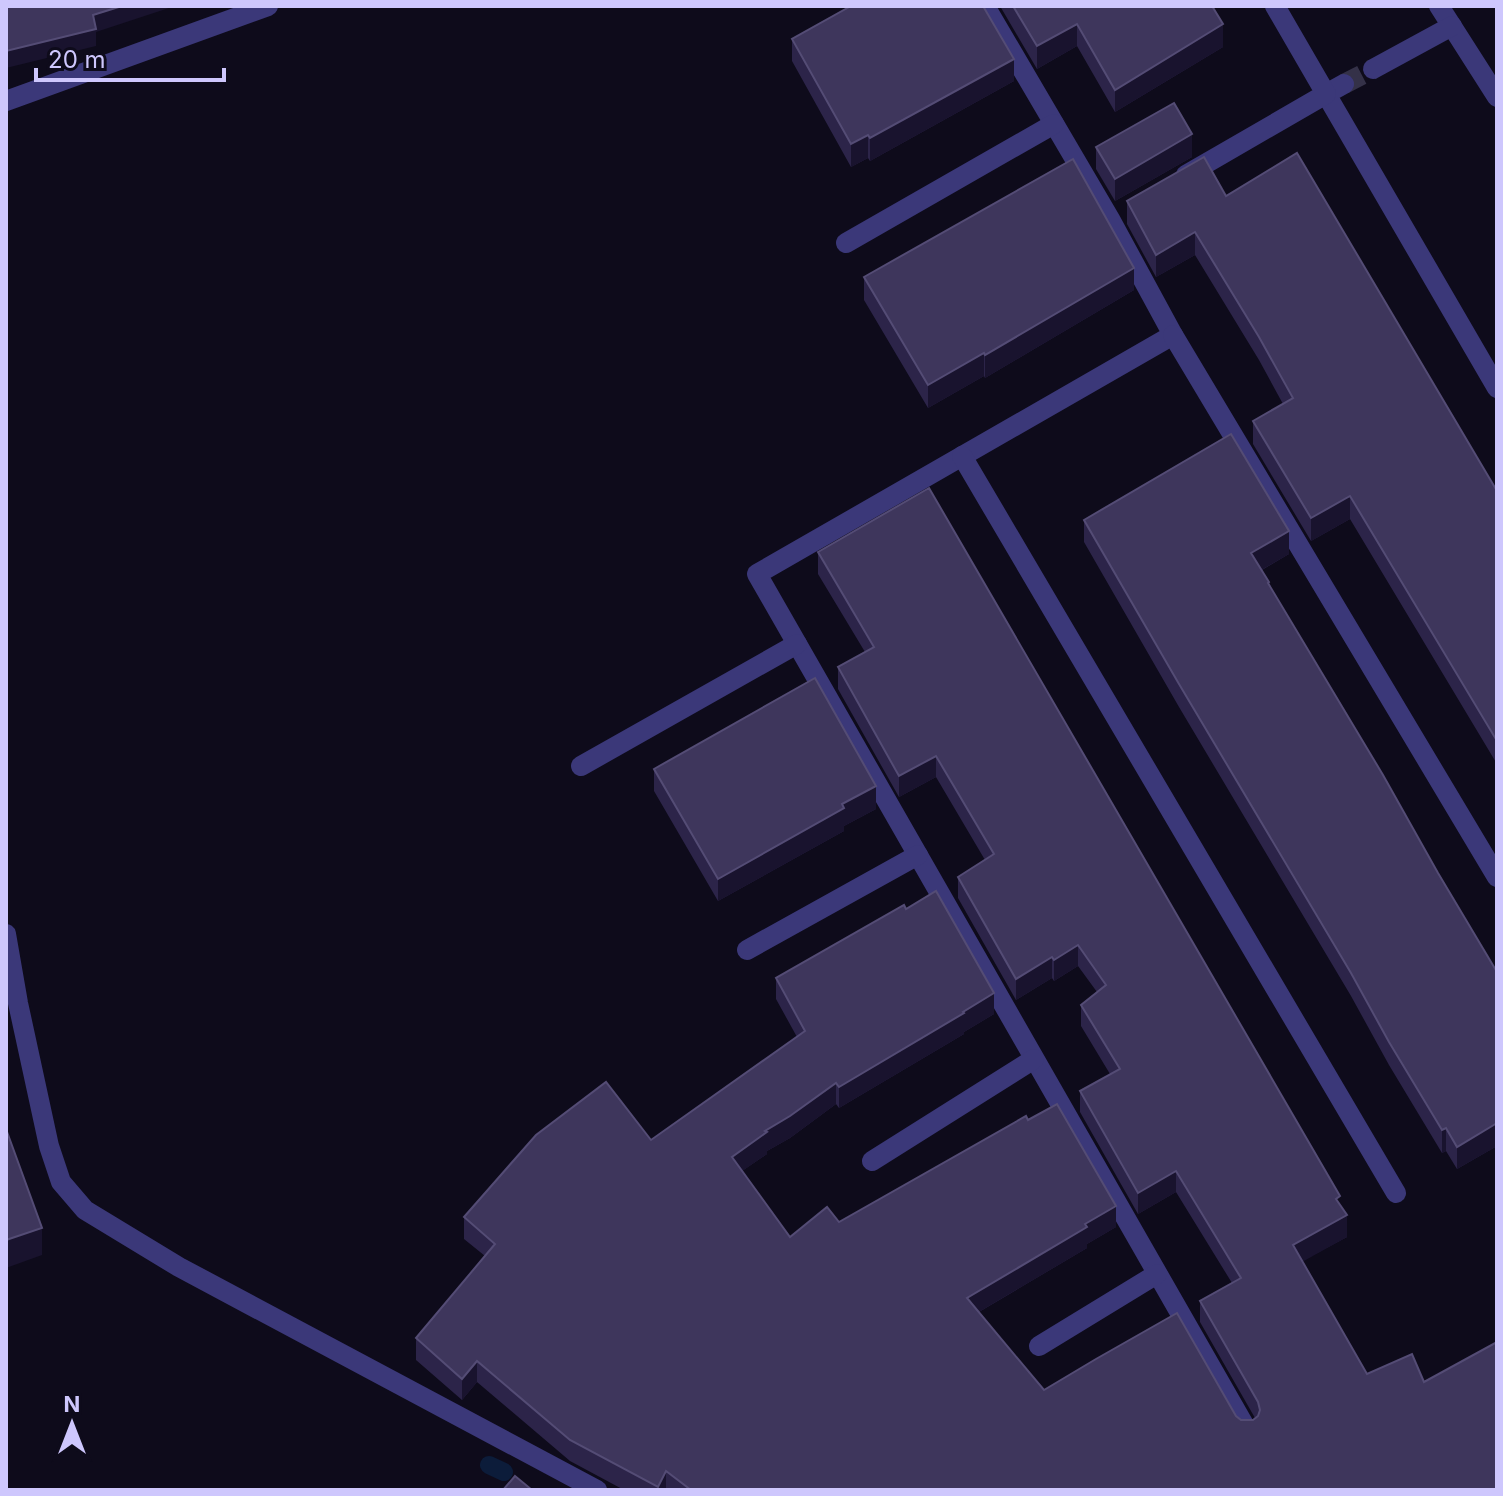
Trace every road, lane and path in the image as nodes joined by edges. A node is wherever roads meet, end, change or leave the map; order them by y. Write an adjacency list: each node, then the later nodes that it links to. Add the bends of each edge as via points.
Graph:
1 (268, 6): 9 (street)
2 (985, 6): 10 (street)
3 (1275, 6): 7 (street)
4 (1439, 6): 5 (street)
5 (1452, 26): 6 (street); 8 (street)
6 (1373, 69)
7 (1335, 89): 11 (street); 14 (street)
8 (1497, 97)
9 (6, 101)
10 (1054, 124): 12 (street); 13 (street, via 1116,215)
11 (1164, 188)
12 (846, 243)
13 (1173, 335): 15 (street); 19 (street)
14 (1497, 388)
15 (962, 456): 16 (street, via 757,574); 25 (street)
16 (797, 644): 17 (street); 18 (street)
17 (581, 766)
18 (918, 855): 21 (street); 23 (street)
19 (1497, 877)
20 (6, 934): 22 (street)
21 (747, 950)
22 (12, 1005): 29 (street, via 61,1182 85,1210 179,1267)
23 (1034, 1059): 24 (street); 26 (street)
24 (872, 1161)
25 (1396, 1193)
26 (1157, 1274): 27 (street); 28 (street)
27 (1039, 1346)
28 (1247, 1430)
29 (597, 1490)

